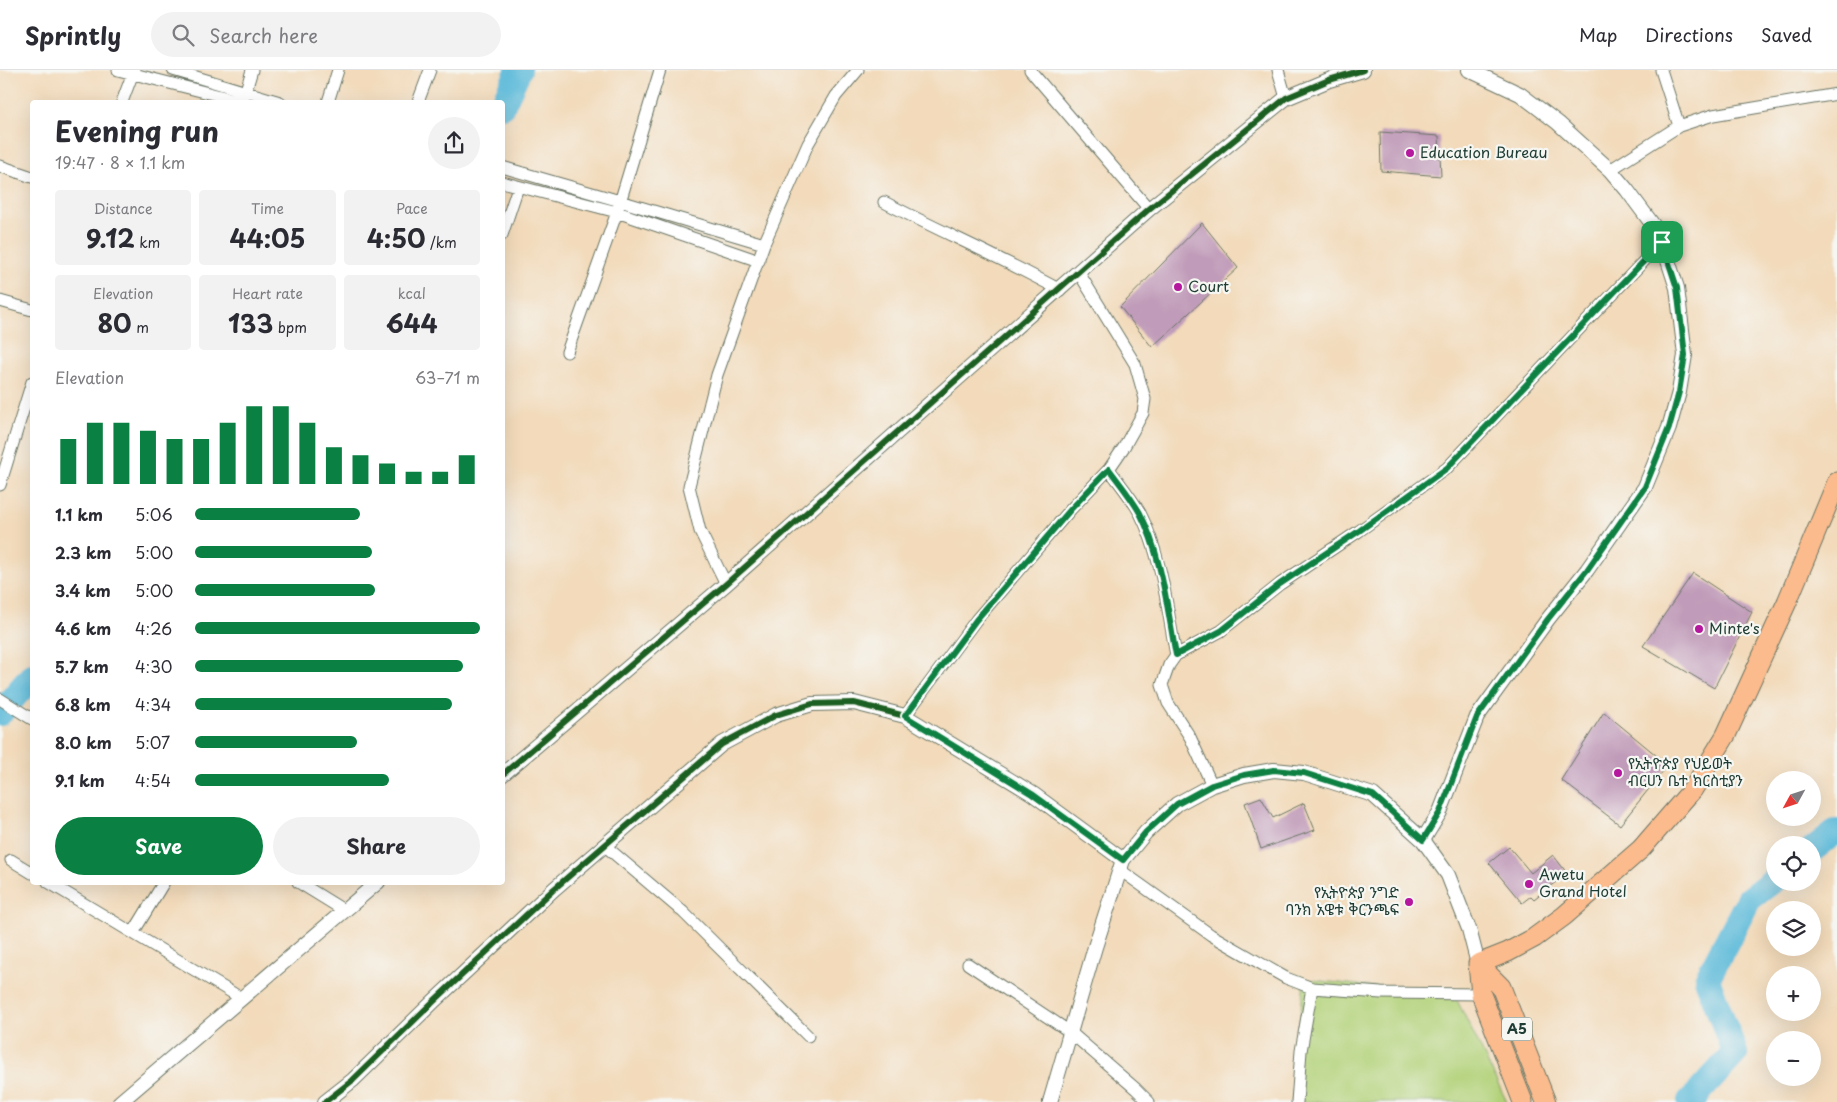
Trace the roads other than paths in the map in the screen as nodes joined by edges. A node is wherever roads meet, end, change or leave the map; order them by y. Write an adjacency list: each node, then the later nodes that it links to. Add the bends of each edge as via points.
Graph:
1 (118, 70): 13 (street)
2 (173, 70): 16 (street)
3 (252, 70): 16 (street)
4 (338, 70): 18 (street)
5 (430, 70): 19 (street)
6 (660, 70): 27 (street)
7 (858, 70): 33 (street, via 836,96 808,144)
8 (1030, 70): 29 (street)
9 (1278, 70): 15 (street)
10 (1363, 70): 15 (street)
11 (1469, 70): 23 (street, via 1520,94)
12 (1660, 70): 20 (street)
13 (133, 72): 16 (street); 17 (street)
14 (1837, 94): 20 (street, via 1713,115)
15 (1286, 98): 29 (street)
16 (244, 99)
17 (123, 100)
18 (329, 100)
19 (419, 100)
20 (1679, 126): 23 (street)
21 (0, 166): 24 (street)
22 (505, 168): 27 (street)
23 (1610, 170): 32 (street, via 1648,218)
24 (30, 176)
25 (505, 183): 26 (street)
26 (518, 187): 30 (street); 31 (street)
27 (620, 200): 30 (street); 33 (street)
28 (884, 202): 36 (street, via 1010,262)
29 (1150, 209): 35 (street)
30 (617, 212): 34 (street); 39 (street)
31 (505, 226)
32 (1662, 242): 45 (street, via 1447,468 1280,584 1221,631); 51 (street, via 1677,288 1685,355 1669,428 1645,487 1477,717 1440,812)
33 (764, 244): 34 (street)
34 (759, 261): 44 (street, via 718,375 689,486 700,531)
35 (1078, 273): 36 (street); 41 (street, via 1134,364 1145,399 1140,420)
36 (1060, 290): 44 (street)
37 (0, 301): 38 (street)
38 (30, 309)
39 (567, 352)
40 (30, 388): 43 (street)
41 (1109, 469): 45 (street, via 1128,494 1152,542); 47 (street, via 976,620)
42 (1837, 482): 63 (highway, via 1726,735 1694,789 1641,849 1564,916 1534,938)
43 (0, 485)
44 (726, 584): 49 (street)
45 (1176, 655): 50 (street, via 1162,685)
46 (0, 699): 48 (street)
47 (905, 716): 52 (street, via 854,703 812,704 776,715 722,744); 54 (street, via 1032,794)
48 (30, 718)
49 (505, 773)
50 (1212, 785): 51 (street, via 1274,770 1304,773 1373,795); 54 (street, via 1177,804 1146,832)
51 (1423, 840): 63 (street, via 1448,875 1469,929)
52 (604, 846): 68 (street, via 683,912); 70 (street, via 434,1000 353,1080)
53 (11, 860): 55 (street)
54 (1122, 865): 64 (street, via 1211,935 1286,978); 67 (street)
55 (30, 872)
56 (53, 885): 61 (street)
57 (162, 885): 61 (street)
58 (303, 885): 60 (street)
59 (375, 885): 60 (street)
60 (345, 911): 66 (street)
61 (133, 934): 66 (street)
62 (968, 964): 67 (street)
63 (1478, 964): 65 (highway, A5); 75 (highway, A5, via 1501,987)
64 (1312, 988): 65 (street, via 1381,993); 73 (street, via 1301,1051)
65 (1481, 994): 74 (highway, A5)
66 (241, 998): 69 (street)
67 (1070, 1032): 71 (street); 72 (street)
68 (808, 1036)
69 (120, 1102)
70 (325, 1102)
71 (1050, 1102)
72 (1149, 1102)
73 (1297, 1102)
74 (1523, 1102)
75 (1546, 1102)

